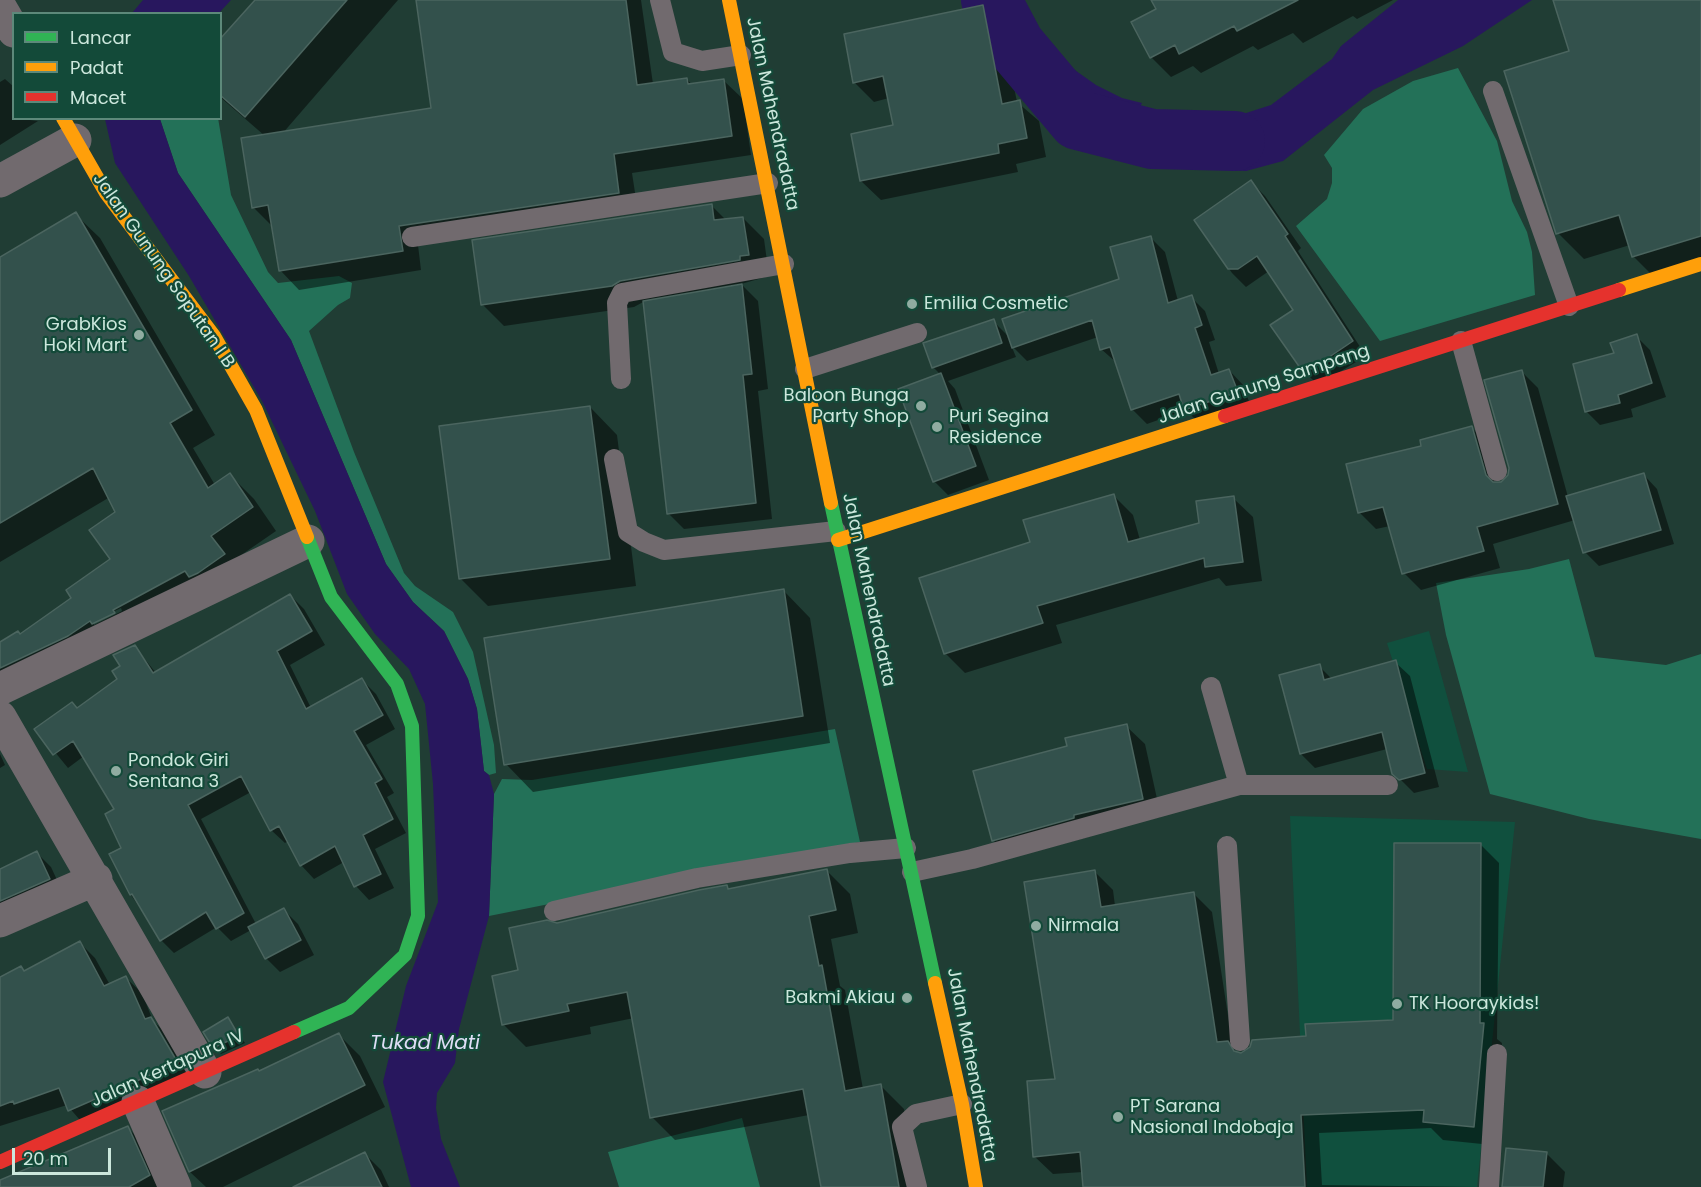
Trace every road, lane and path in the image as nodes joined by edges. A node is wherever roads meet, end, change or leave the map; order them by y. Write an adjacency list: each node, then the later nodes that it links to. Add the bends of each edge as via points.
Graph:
1 (660, 0): 5 (lane, via 674,52 702,61)
2 (729, 0): 5 (street, Jalan Mahendradatta)
3 (0, 7): 4 (street)
4 (12, 28)
5 (741, 55): 9 (street, Jalan Mahendradatta)
6 (1493, 91): 13 (lane)
7 (69, 129): 8 (street); 21 (street, Jalan Gunung Soputan I B, via 106,193 214,336 256,410)
8 (0, 181)
9 (768, 183): 10 (lane); 11 (street, Jalan Mahendradatta)
10 (412, 237)
11 (784, 264): 16 (street, Jalan Mahendradatta); 17 (lane, via 622,293 617,303)
12 (1701, 264): 13 (street, Jalan Gunung Sampang)
13 (1569, 306): 15 (street, Jalan Gunung Sampang)
14 (916, 333): 16 (lane)
15 (1461, 341): 19 (lane); 20 (street, Jalan Gunung Sampang)
16 (805, 369): 20 (street, Jalan Mahendradatta)
17 (621, 379)
18 (614, 459): 20 (lane, via 628,532 664,550)
19 (1497, 471)
20 (837, 535): 28 (street, Jalan Mahendradatta)
21 (308, 542): 23 (street); 33 (street, Jalan Gunung Soputan I B, via 331,597 397,684 412,726 418,916 405,955)
22 (1211, 687): 25 (lane)
23 (0, 689)
24 (0, 717): 30 (street)
25 (1239, 785): 26 (lane); 29 (lane)
26 (1388, 785)
27 (1227, 846): 34 (lane)
28 (906, 848): 29 (street, Jalan Mahendradatta); 31 (lane, via 850,853 697,878)
29 (912, 872): 38 (street, Jalan Mahendradatta)
30 (96, 879): 32 (street); 36 (street)
31 (554, 911)
32 (0, 921)
33 (349, 1008): 36 (street, Jalan Kertapura IV)
34 (1240, 1041)
35 (1497, 1054): 43 (lane)
36 (205, 1072): 37 (street, Jalan Kertapura IV)
37 (138, 1102): 39 (street, Jalan Kertapura IV); 40 (street)
38 (962, 1104): 41 (lane, via 916,1114 902,1127); 42 (street, Jalan Mahendradatta)
39 (0, 1162)
40 (168, 1184)
41 (917, 1187)
42 (976, 1187)
43 (1489, 1187)

